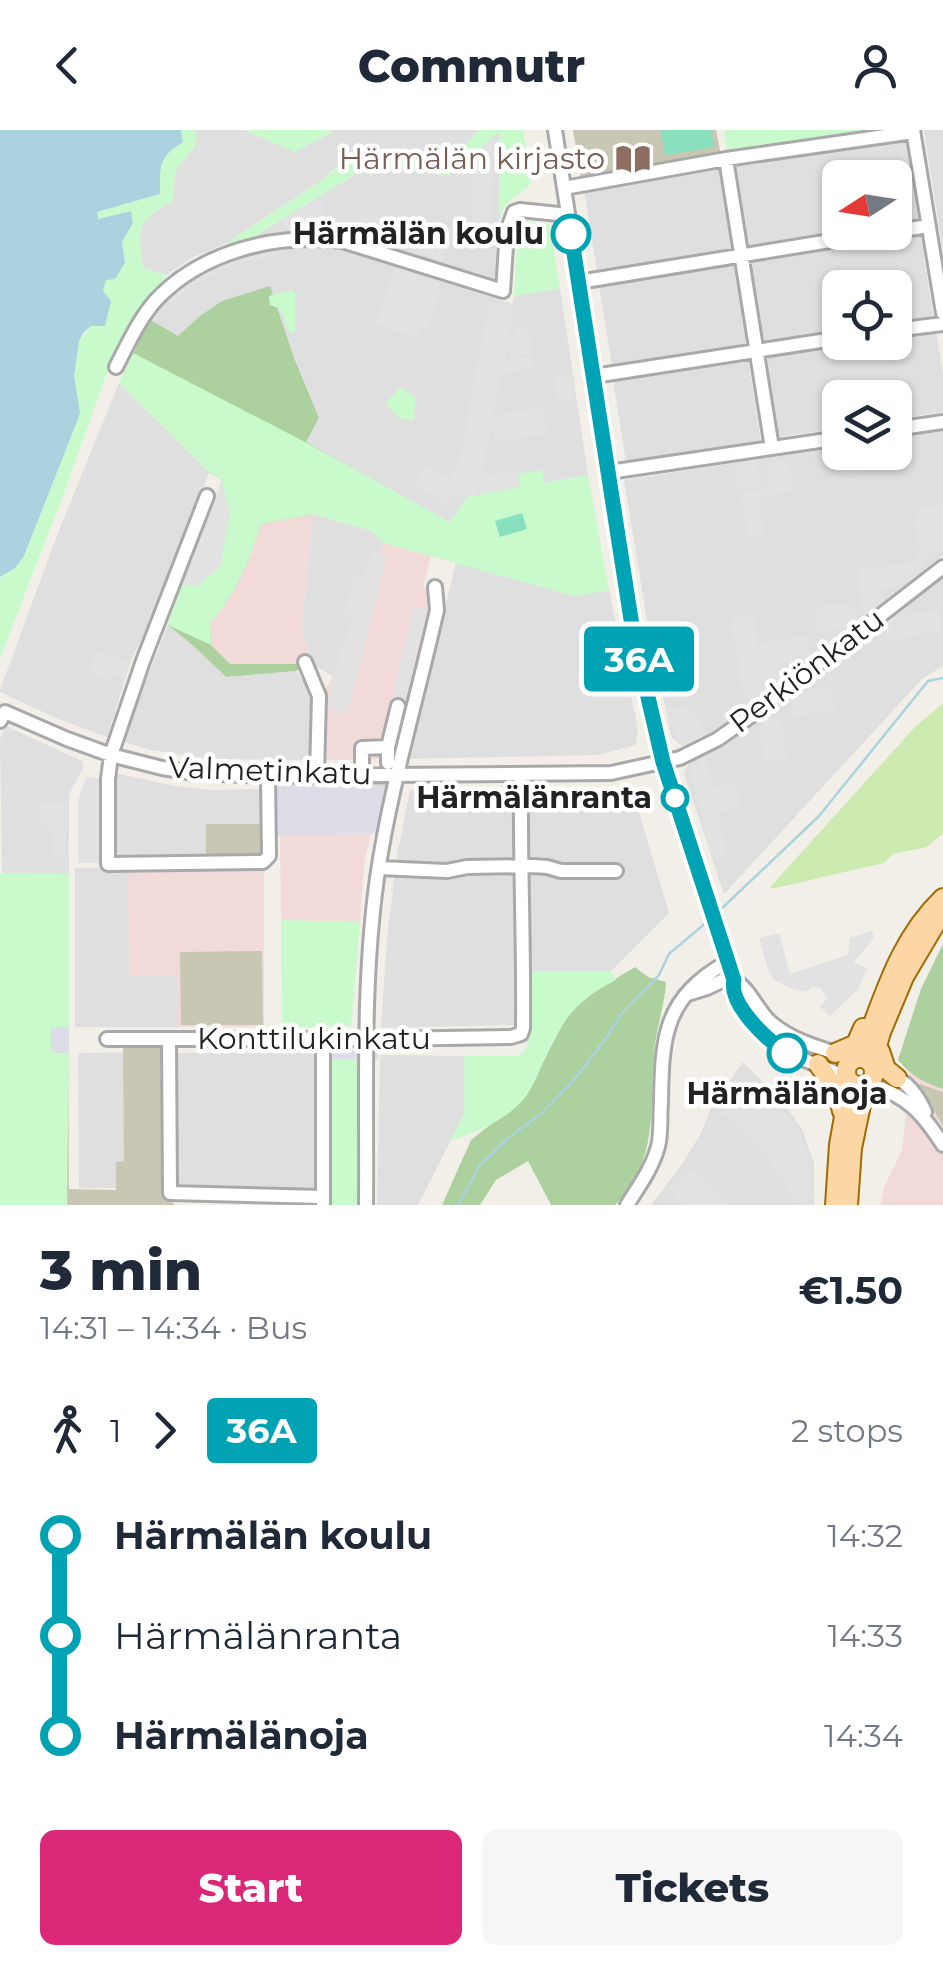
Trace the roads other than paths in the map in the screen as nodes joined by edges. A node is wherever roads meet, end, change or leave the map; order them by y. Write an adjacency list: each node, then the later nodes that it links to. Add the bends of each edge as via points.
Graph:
1 (555, 130): 4 (street)
2 (913, 131): 3 (street); 6 (street)
3 (726, 159): 4 (street); 9 (street)
4 (564, 188): 5 (street)
5 (568, 215): 10 (street); 16 (street, via 514,212 504,292 342,241 260,244 218,258 177,281 146,314)
6 (928, 226): 7 (street); 11 (street)
7 (912, 228)
8 (822, 242): 9 (street)
9 (740, 256): 10 (street); 15 (street)
10 (578, 282): 17 (street)
11 (943, 313)
12 (943, 324): 13 (street)
13 (912, 328)
14 (822, 341): 15 (street)
15 (756, 350): 17 (street); 21 (street)
16 (116, 367)
17 (594, 376): 22 (street)
18 (943, 422): 19 (street)
19 (912, 427)
20 (822, 441): 21 (street)
21 (772, 448): 22 (street)
22 (609, 472): 31 (street, via 633,632)
23 (206, 496): 30 (street)
24 (943, 567): 31 (street, Perkiönkatu, via 731,729)
25 (435, 587): 34 (street, via 437,610)
26 (305, 662): 37 (street, via 319,696)
27 (398, 706): 29 (street)
28 (3, 716): 30 (street, Valmetinkatu)
29 (388, 746): 32 (street, via 362,748); 33 (street)
30 (111, 755): 36 (street, Valmetinkatu, via 177,770); 36 (street, via 108,864 263,862 269,856)
31 (663, 762): 35 (street, Valmetinkatu, via 611,772); 43 (street)
32 (362, 763)
33 (388, 763)
34 (399, 775): 35 (street, Valmetinkatu); 37 (street, Valmetinkatu); 39 (street)
35 (521, 775): 38 (street)
36 (268, 776): 37 (street, Valmetinkatu)
37 (317, 776)
38 (521, 867): 39 (street); 40 (street); 45 (street, Konttilukinkatu, via 521,1034)
39 (379, 868): 45 (street)
40 (616, 871)
41 (943, 898): 44 (main road, via 898,958)
42 (943, 911): 49 (main road, via 904,977)
43 (731, 973): 50 (street, via 777,1027); 51 (street, via 734,996 771,1041); 59 (street, via 708,974 674,1009 663,1052 658,1145)
44 (878, 1008): 50 (main road, via 856,1044); 52 (main road)
45 (366, 1039): 48 (street, Konttilukinkatu); 58 (street)
46 (107, 1040): 47 (street, Konttilukinkatu)
47 (170, 1040): 48 (street, Konttilukinkatu); 57 (street, via 170,1193)
48 (324, 1040): 57 (street)
49 (879, 1043): 52 (main road); 53 (main road, via 886,1069)
50 (835, 1053): 52 (street)
51 (818, 1064): 52 (street); 54 (main road, via 837,1091)
52 (864, 1074): 53 (street); 54 (main road); 55 (street, via 908,1101); 61 (main road, via 869,1097 852,1148)
53 (898, 1078): 55 (street, via 914,1092)
54 (843, 1117): 60 (main road)
55 (930, 1124): 56 (street)
56 (943, 1145)
57 (323, 1201)
58 (366, 1205)
59 (627, 1205)
60 (835, 1205)
61 (848, 1205)

